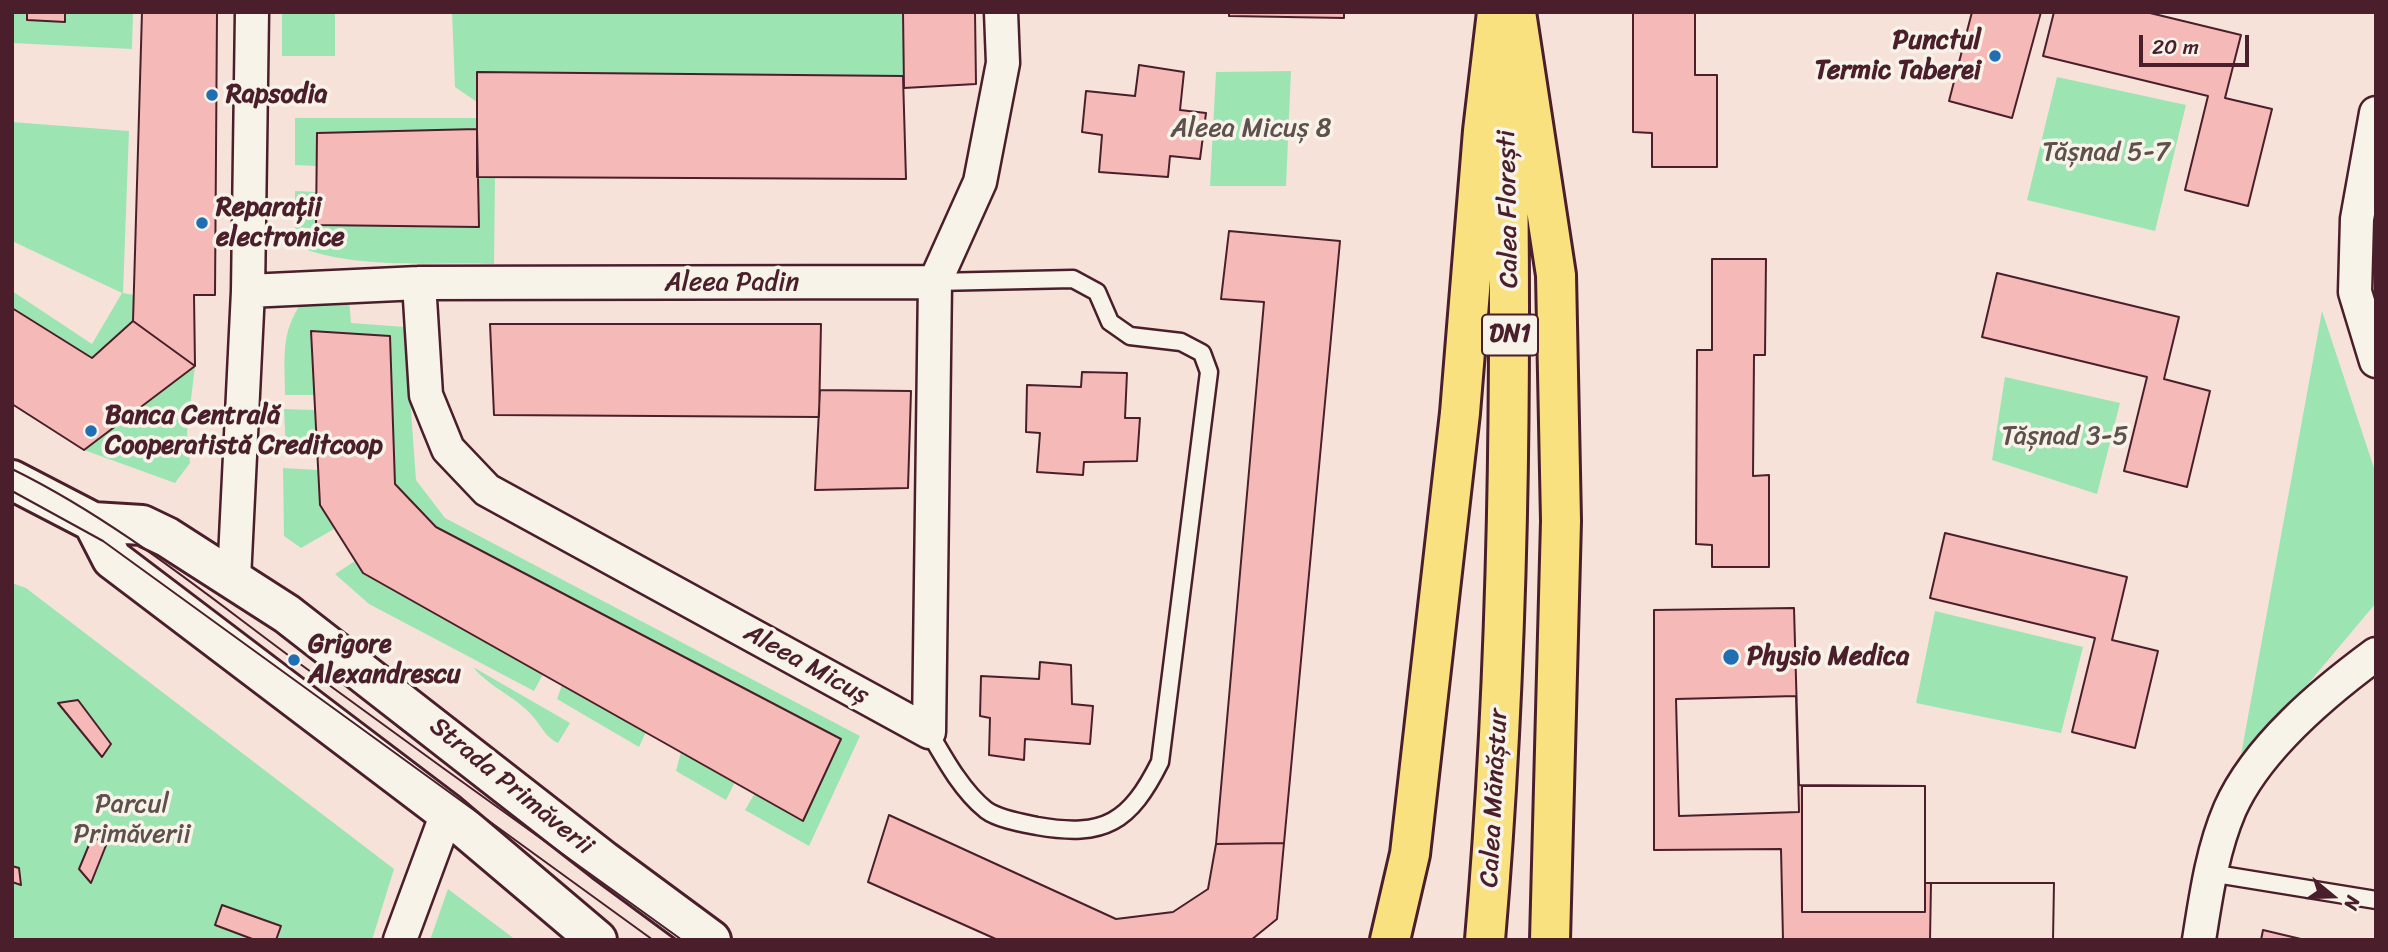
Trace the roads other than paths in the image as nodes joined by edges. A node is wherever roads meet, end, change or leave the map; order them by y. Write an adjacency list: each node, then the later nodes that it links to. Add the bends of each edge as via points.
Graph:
1 (252, 12): 9 (street)
2 (1001, 12): 7 (street, via 1003,63 980,181)
3 (1497, 12): 23 (main road, via 1460,413 1410,854)
4 (1506, 12): 15 (main road, Calea Florești / DN1, via 1511,296)
5 (1516, 12): 25 (main road, via 1556,275 1561,521)
6 (2376, 113): 10 (street, via 2357,219 2355,292)
7 (935, 282): 8 (street, Aleea Padin); 16 (street); 16 (lane, via 1073,279 1097,292 1110,322 1130,336 1181,342 1202,352 1209,372 1160,762 1142,798 1113,823 1069,831 1026,824 987,810 961,782)
8 (419, 283): 9 (street, Aleea Padin); 16 (street, Aleea Micuș, via 426,395 448,449 487,490)
9 (248, 291): 13 (street)
10 (2376, 361)
11 (12, 480): 12 (main road, Strada Primăverii)
12 (93, 522): 13 (main road, Strada Primăverii, via 142,525); 17 (main road, via 112,559)
13 (234, 579): 22 (main road, Strada Primăverii, via 287,614)
14 (2376, 654): 18 (street, via 2311,706 2251,775 2231,807)
15 (1503, 657): 24 (main road, Calea Mănăștur / DN1)
16 (929, 732)
17 (447, 813): 20 (street); 21 (main road)
18 (2210, 873): 19 (lane); 26 (street)
19 (2376, 900)
20 (401, 940)
21 (597, 940)
22 (711, 940)
23 (1390, 940)
24 (1485, 940)
25 (1550, 940)
26 (2199, 940)

